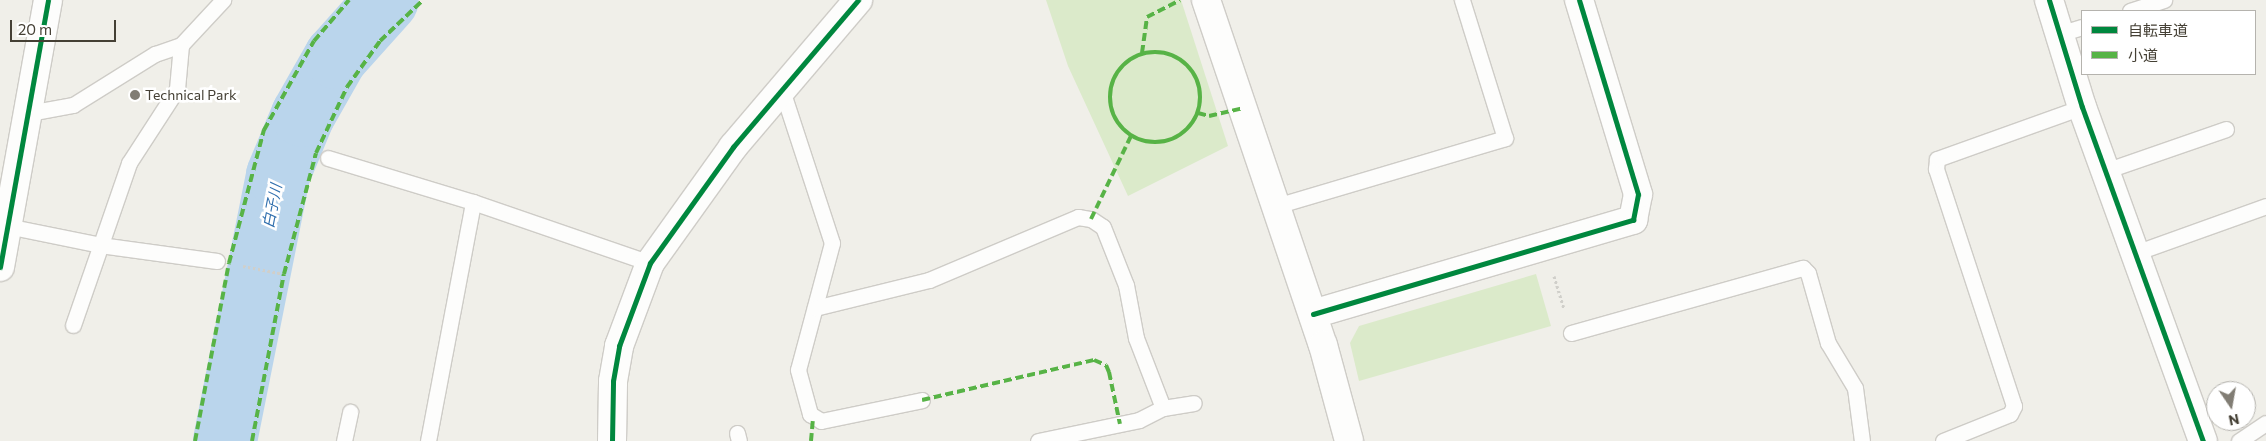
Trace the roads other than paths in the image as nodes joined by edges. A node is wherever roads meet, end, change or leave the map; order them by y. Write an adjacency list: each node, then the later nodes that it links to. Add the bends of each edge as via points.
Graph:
1 (48, 0): 14 (street)
2 (223, 0): 11 (lane)
3 (858, 0): 12 (street)
4 (1206, 0): 20 (street)
5 (1462, 0): 20 (lane, via 1506,138)
6 (1578, 0): 29 (street, via 1638,194 1633,220)
7 (2049, 0): 10 (street)
8 (2164, 0): 9 (lane)
9 (2133, 10)
10 (2071, 30): 13 (street)
11 (181, 45): 14 (lane, via 155,54 73,105); 23 (lane, via 177,89 129,162)
12 (781, 87): 26 (street); 28 (lane, via 832,243)
13 (2082, 107): 17 (street); 43 (lane, via 1936,159 1936,169 2014,406 2010,414)
14 (29, 113): 18 (street)
15 (2226, 129): 17 (lane)
16 (328, 158): 19 (lane)
17 (2105, 171): 24 (street)
18 (7, 197): 22 (street)
19 (473, 202): 26 (lane); 39 (lane)
20 (1276, 206): 29 (street)
21 (2266, 206): 24 (lane)
22 (8, 226): 23 (lane); 27 (street)
23 (100, 245): 25 (lane); 30 (lane)
24 (2135, 253): 44 (street)
25 (217, 260)
26 (650, 263): 40 (street, via 619,346 613,381)
27 (0, 267)
28 (815, 308): 32 (lane, via 798,370 813,419); 34 (lane, via 929,280 1004,252 1078,217 1091,219 1103,227 1126,285 1136,338)
29 (1313, 314): 37 (street)
30 (73, 325)
31 (1571, 333): 42 (lane, via 1803,268 1808,273 1828,343 1854,388)
32 (922, 400)
33 (1194, 403): 34 (lane)
34 (1163, 408): 41 (lane, via 1139,420)
35 (350, 412): 38 (lane)
36 (2266, 423): 45 (lane)
37 (1346, 440)
38 (344, 441)
39 (428, 441)
40 (612, 441)
41 (1038, 441)
42 (1862, 441)
43 (1943, 441)
44 (2203, 441)
45 (2238, 441)

